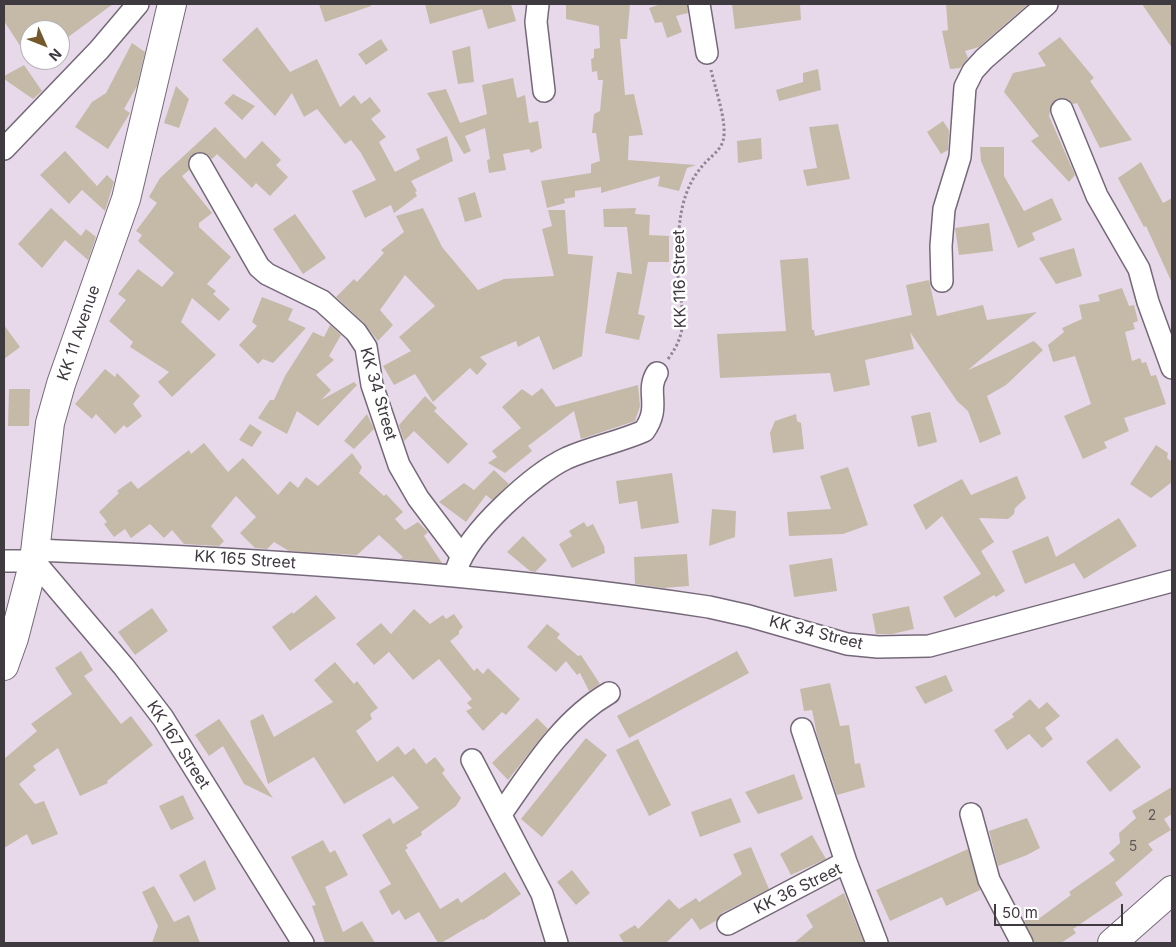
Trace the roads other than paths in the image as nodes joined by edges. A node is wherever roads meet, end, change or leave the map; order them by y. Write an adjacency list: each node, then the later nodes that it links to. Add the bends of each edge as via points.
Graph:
1 (138, 4): 9 (street, via 99,50)
2 (172, 4): 15 (main road, KK 11 Avenue, via 126,199 50,423)
3 (538, 4): 7 (street, via 536,22)
4 (699, 4): 6 (street)
5 (1047, 4): 11 (street, via 984,59 965,87 960,157 944,209)
6 (707, 53)
7 (544, 91)
8 (1062, 110): 12 (street, via 1097,196 1139,269)
9 (4, 149)
10 (200, 164): 14 (street, KK 34 Street, via 259,267 322,301 356,332 366,346 372,385 399,465 418,498)
11 (942, 281)
12 (1172, 368)
13 (657, 373): 14 (street, via 651,386 654,401 651,420 644,431 567,458 542,474 514,497)
14 (461, 555): 17 (street)
15 (35, 556): 16 (street, KK 165 Street); 17 (street, KK 165 Street, via 268,561); 19 (main road, KK 11 Avenue); 28 (street, KK 167 Street, via 163,718)
16 (4, 561)
17 (454, 575): 18 (street, KK 34 Street, via 709,608 848,644 878,647 929,646)
18 (1172, 581)
19 (4, 666)
20 (609, 693): 23 (street, via 582,711 561,734)
21 (802, 729): 25 (street)
22 (472, 760): 23 (street)
23 (501, 814): 29 (street, via 542,894)
24 (971, 814): 31 (street, via 989,880)
25 (846, 862): 27 (street, KK 36 Street); 30 (street, KK 36 Street)
26 (1172, 890): 32 (main road)
27 (728, 924)
28 (303, 943)
29 (557, 943)
30 (877, 943)
31 (1022, 943)
32 (1112, 943)

